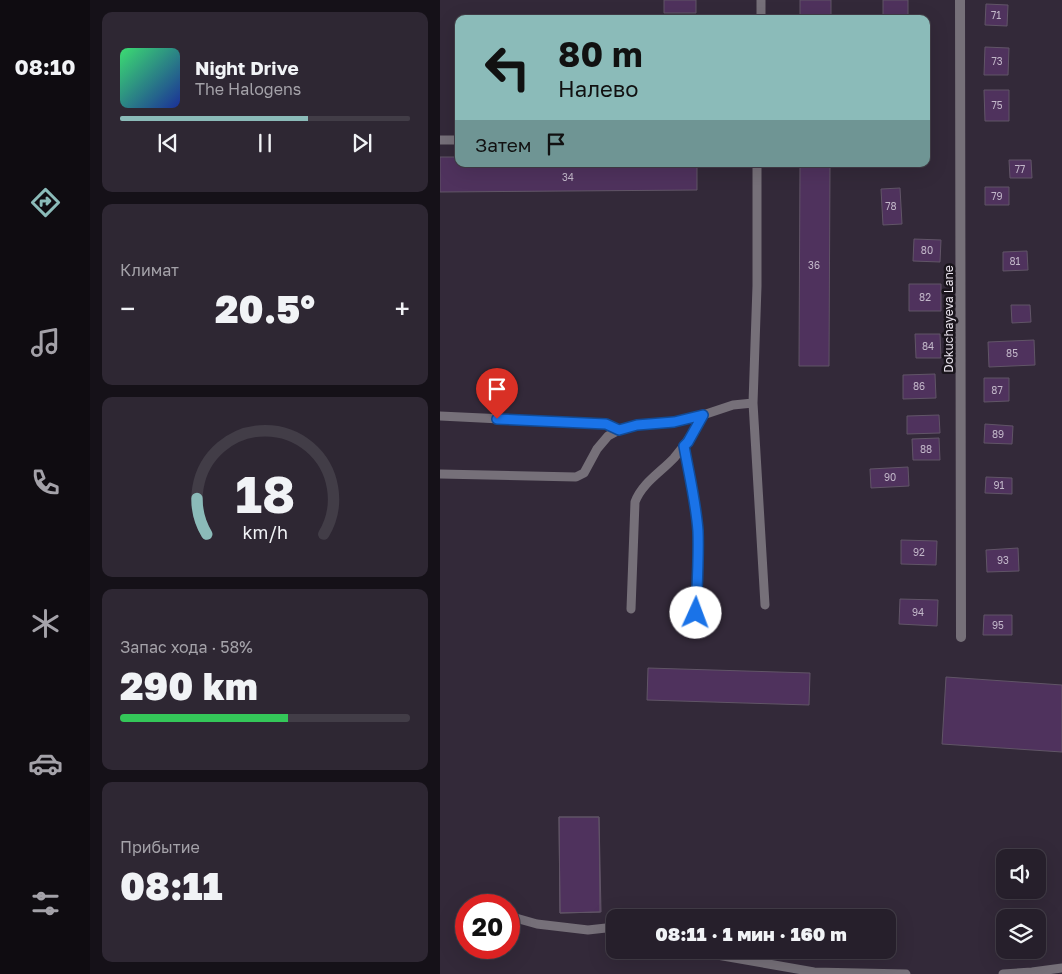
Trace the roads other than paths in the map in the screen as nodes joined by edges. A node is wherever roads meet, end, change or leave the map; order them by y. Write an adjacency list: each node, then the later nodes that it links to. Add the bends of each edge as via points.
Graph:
1 (761, 0): 3 (lane)
2 (960, 0): 16 (street, Dokuchayeva Lane)
3 (761, 15)
4 (440, 140): 5 (lane)
5 (455, 140)
6 (757, 167): 7 (lane)
7 (753, 403): 8 (lane, via 732,405); 13 (lane)
8 (703, 415): 10 (lane); 11 (lane)
9 (440, 416): 10 (lane, via 606,424)
10 (619, 430): 12 (lane, via 608,436 584,473 576,477)
11 (684, 446): 14 (lane, via 638,494); 15 (lane, via 698,530)
12 (440, 474)
13 (765, 605)
14 (631, 610)
15 (696, 613)
16 (961, 638)
17 (520, 919): 18 (lane, via 588,930)
18 (606, 928)
19 (740, 959): 21 (lane, via 814,972)
20 (1062, 968): 22 (lane)
21 (906, 974)
22 (1003, 974)

